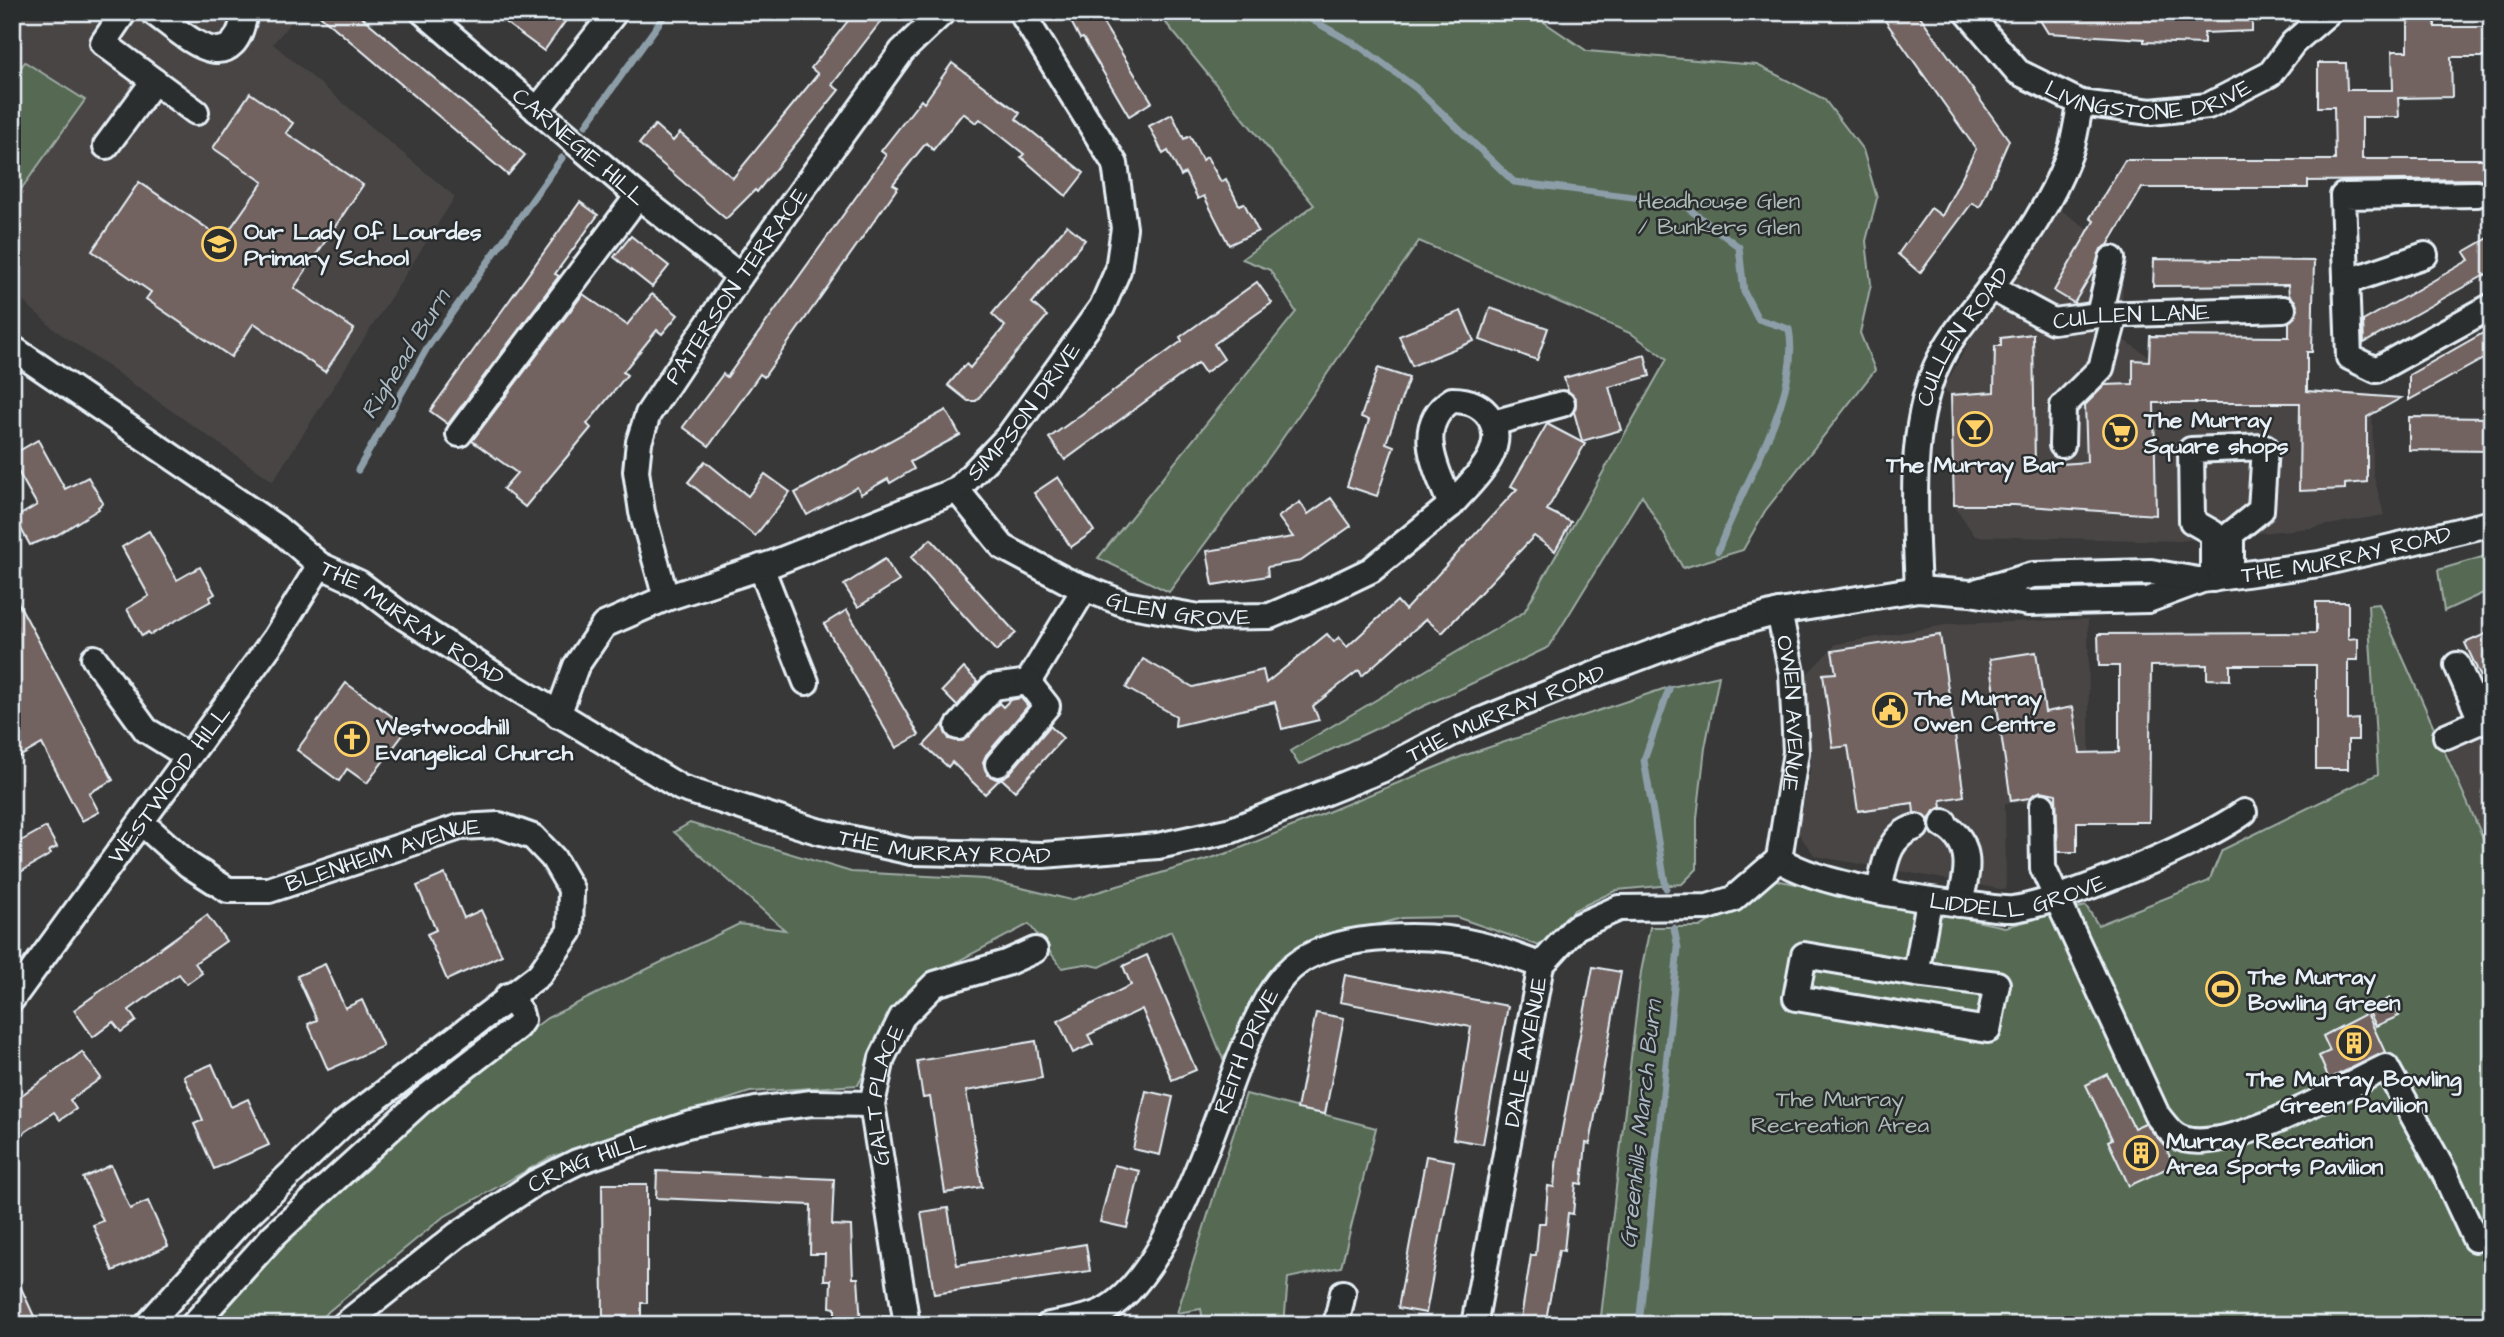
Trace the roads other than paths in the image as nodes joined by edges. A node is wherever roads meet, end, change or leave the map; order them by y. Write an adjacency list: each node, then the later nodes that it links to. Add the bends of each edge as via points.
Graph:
1 (124, 12): 10 (street, via 103,43)
2 (153, 12): 3 (street, via 201,47 223,51 239,36)
3 (245, 12)
4 (423, 12): 12 (street, CARNEGIE HILL)
5 (615, 12): 12 (street)
6 (943, 12): 19 (street, PATERSON TERRACE, via 902,51)
7 (1021, 12): 30 (street, SIMPSON DRIVE, via 1115,164 1124,228 1118,270 1102,307 1007,437)
8 (1967, 12): 11 (street, LIVINGSTONE DRIVE, via 2018,72)
9 (2329, 12): 11 (street, LIVINGSTONE DRIVE, via 2293,43 2270,74 2208,106 2151,112)
10 (154, 81): 13 (street); 14 (street)
11 (2081, 103): 21 (street, CULLEN ROAD, via 2068,159 2041,211)
12 (537, 110): 16 (street, CARNEGIE HILL)
13 (196, 112)
14 (106, 146)
15 (2477, 194): 20 (street, via 2343,196)
16 (638, 196): 19 (street, CARNEGIE HILL); 28 (street)
17 (2425, 255): 20 (street)
18 (2112, 260): 24 (street)
19 (740, 276): 38 (street, PATERSON TERRACE, via 648,414 639,442 636,471 642,512)
20 (2346, 282): 22 (street, via 2349,357 2376,370)
21 (1990, 286): 24 (street, CULLEN LANE, via 2053,321); 37 (street, CULLEN ROAD, via 1964,318 1935,370 1908,477)
22 (2492, 306)
23 (2283, 309): 24 (street, CULLEN LANE)
24 (2107, 315): 29 (street, via 2101,368 2063,406)
25 (12, 348): 33 (street, THE MURRAY ROAD, via 277,528)
26 (1562, 404): 27 (street)
27 (1493, 424): 31 (street, GLEN GROVE, via 1496,435 1490,459); 31 (street, via 1477,404 1465,400 1452,400 1437,413 1429,431 1430,450)
28 (459, 434)
29 (2062, 445)
30 (957, 491): 34 (street, SIMPSON DRIVE); 36 (street, GLEN GROVE, via 1003,547)
31 (1451, 505): 36 (street, GLEN GROVE, via 1371,570 1270,616 1199,617 1125,604)
32 (2492, 523): 35 (street, THE MURRAY ROAD, via 2319,564)
33 (320, 565): 44 (street, THE MURRAY ROAD, via 359,583); 48 (street, WESTWOOD HILL, via 275,638)
34 (761, 567): 38 (street, SIMPSON DRIVE); 42 (street)
35 (2216, 579): 35 (street, via 2213,533 2192,521 2191,450 2265,447 2261,510 2231,534); 37 (street, THE MURRAY ROAD, via 2151,572 2033,575 1971,593)
36 (1084, 588): 43 (street)
37 (1918, 589): 39 (street, THE MURRAY ROAD)
38 (666, 598): 44 (street, SIMPSON DRIVE, via 604,625 576,666)
39 (1779, 612): 44 (street, THE MURRAY ROAD, via 1669,646 1460,730 1371,774 1232,830 1158,846 1043,855 912,852 817,831 681,788); 55 (street, OWEN AVENUE, via 1792,673 1796,752)
40 (94, 658): 48 (street, via 146,730)
41 (2457, 665): 45 (street)
42 (806, 682)
43 (1028, 682): 46 (street, via 993,687); 49 (street, via 1047,706)
44 (558, 715)
45 (2486, 718): 47 (street)
46 (958, 727)
47 (2446, 736)
48 (188, 756): 53 (street, WESTWOOD HILL)
49 (998, 764)
50 (2042, 806): 57 (street, via 2043,868)
51 (2244, 812): 57 (street, LIDDELL GROVE, via 2161,855)
52 (1944, 822): 59 (street, via 1967,856)
53 (142, 823): 63 (street, BLENHEIM AVENUE, via 189,865 228,890 269,890 460,827 499,825 533,837 553,858 571,889 570,931 539,975); 64 (street, WESTWOOD HILL)
54 (1916, 827): 56 (street, via 1890,846)
55 (1779, 859): 56 (street, LIDDELL GROVE, via 1793,868); 61 (street, DALE AVENUE, via 1733,899 1708,907 1619,908 1576,927)
56 (1879, 891): 58 (street, LIDDELL GROVE)
57 (2058, 896): 59 (street, LIDDELL GROVE, via 2011,909); 67 (street, via 2157,1115 2176,1136 2213,1142 2262,1128 2386,1067)
58 (1929, 901): 59 (street, LIDDELL GROVE); 62 (street)
59 (1959, 904)
60 (1035, 950): 65 (street, GALT PLACE, via 935,984 919,997 902,1017 882,1058)
61 (1541, 965): 70 (street, REITH DRIVE, via 1480,944 1417,937 1366,940 1330,948 1299,962 1276,986 1255,1022 1189,1190 1164,1239 1133,1287); 77 (street, DALE AVENUE)
62 (1916, 974): 62 (street, via 1997,984 1988,1030 1796,998 1804,955)
63 (508, 996): 66 (street, BLENHEIM AVENUE, via 343,1124); 68 (street, via 520,1012 522,1020 517,1027 421,1101)
64 (12, 999)
65 (872, 1104): 73 (street, CRAIG HILL, via 812,1102 756,1110 687,1125 577,1161 457,1235); 74 (street, GALT PLACE)
66 (239, 1223): 68 (street); 71 (street, BLENHEIM AVENUE)
67 (2475, 1239)
68 (264, 1246): 72 (street)
69 (1343, 1293): 76 (street)
70 (1089, 1320): 75 (street, REITH DRIVE)
71 (147, 1325)
72 (193, 1325)
73 (344, 1325)
74 (907, 1325)
75 (1049, 1325)
76 (1336, 1325)
77 (1474, 1325)

